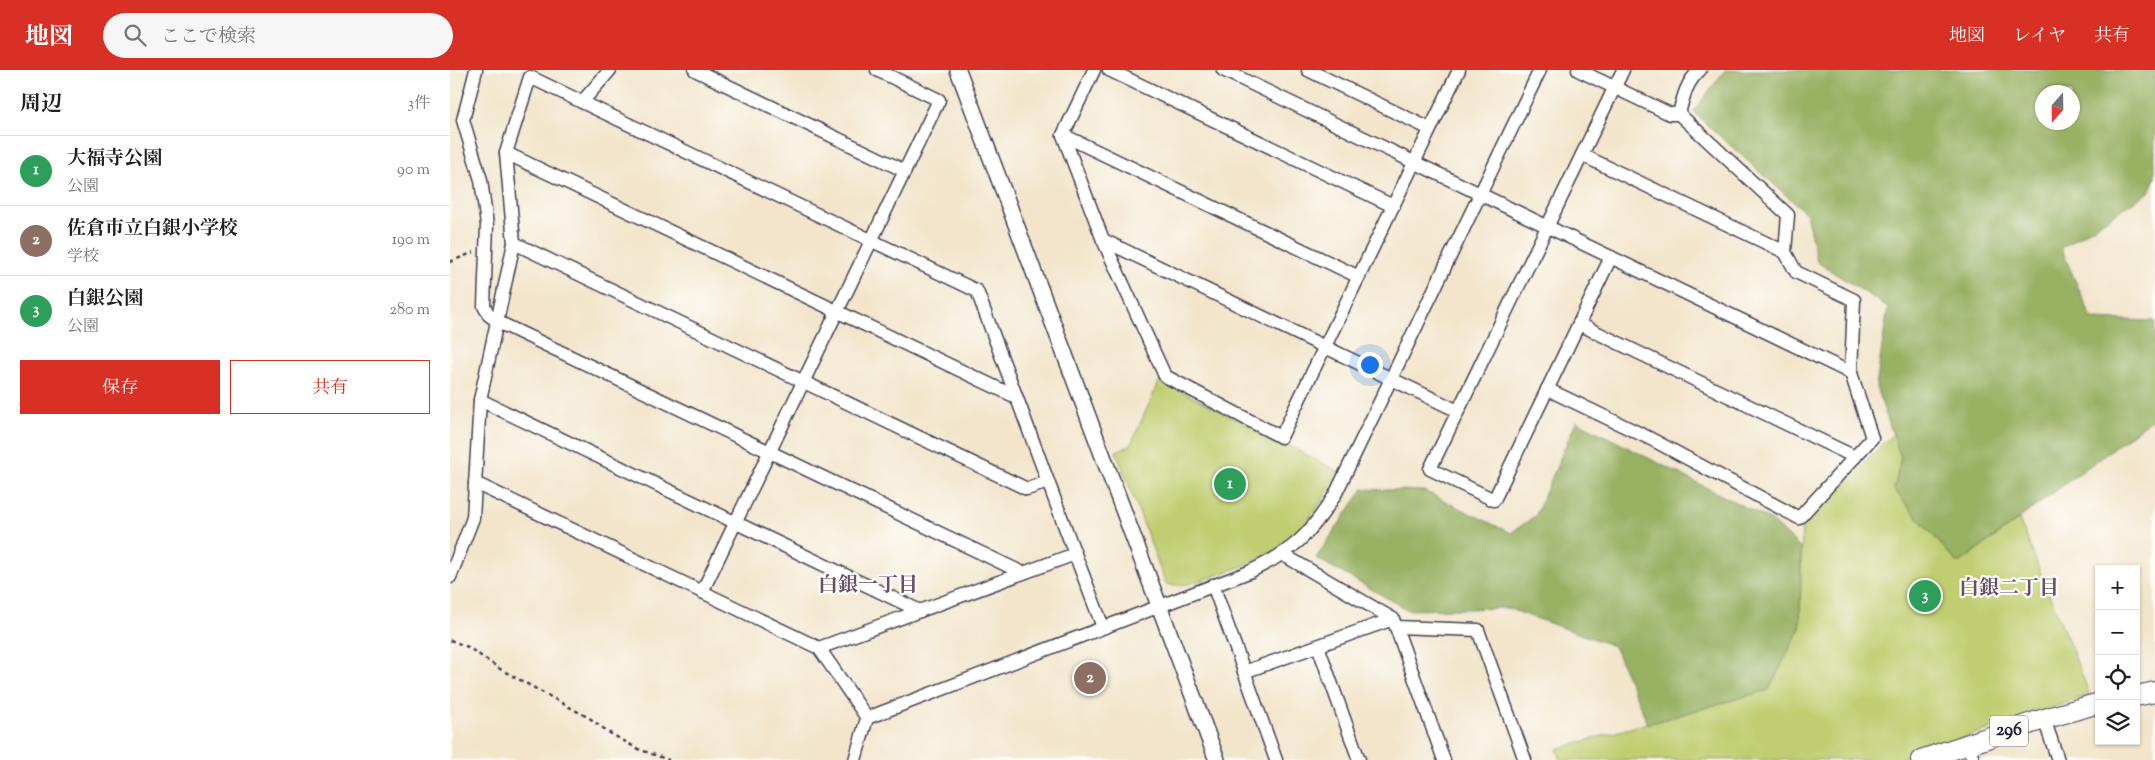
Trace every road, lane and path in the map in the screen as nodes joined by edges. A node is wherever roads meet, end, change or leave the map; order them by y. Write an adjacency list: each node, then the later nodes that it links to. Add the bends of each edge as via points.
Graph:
1 (476, 70): 31 (street, via 463,120 481,180)
2 (610, 70): 17 (street)
3 (695, 70): 24 (street)
4 (877, 70): 24 (street, via 939,100)
5 (958, 70): 58 (street)
6 (1094, 70): 20 (street)
7 (1109, 70): 26 (street)
8 (1223, 70): 23 (street)
9 (1308, 70): 19 (street)
10 (1459, 70): 19 (street)
11 (1540, 70): 25 (street)
12 (1578, 70): 16 (street)
13 (1622, 70): 16 (street)
14 (1700, 70): 18 (street, via 1686,89)
15 (531, 74): 17 (street); 21 (street)
16 (1614, 87): 18 (street, via 1670,114); 22 (street)
17 (582, 102): 29 (street)
18 (1679, 114): 32 (street, via 1788,215)
19 (1430, 129): 23 (street)
20 (1063, 135): 28 (street); 35 (street)
21 (506, 152): 30 (street); 36 (street)
22 (1582, 154): 27 (street); 32 (street)
23 (1414, 162): 25 (street); 26 (street)
24 (905, 170): 29 (street)
25 (1480, 195): 27 (street); 41 (street)
26 (1393, 206): 35 (street)
27 (1547, 226): 33 (street); 46 (street)
28 (1103, 240): 39 (street); 39 (street, via 1165,376 1281,437)
29 (871, 241): 36 (street); 44 (street, via 976,291)
30 (514, 243): 37 (street); 42 (street)
31 (487, 246): 34 (path); 37 (street, via 484,306)
32 (1785, 252): 40 (street, via 1796,272 1854,300)
33 (1611, 257): 38 (street); 40 (street)
34 (450, 262)
35 (1359, 277): 39 (street)
36 (838, 311): 42 (street); 44 (street)
37 (498, 322): 45 (street); 47 (street)
38 (1578, 324): 43 (street); 48 (street)
39 (1325, 347): 41 (street)
40 (1852, 373): 48 (street, via 1872,438)
41 (1392, 379): 46 (street); 53 (street, via 1336,495 1312,530)
42 (803, 382): 47 (street); 49 (street, via 1027,489)
43 (1547, 389): 46 (street, via 1494,500 1430,469); 48 (street, via 1651,439 1799,518)
44 (1016, 397): 49 (street)
45 (480, 400): 50 (street); 51 (street)
46 (1458, 411)
47 (770, 452): 51 (street); 54 (street)
48 (1855, 456)
49 (1048, 482): 52 (street)
50 (475, 483): 55 (street, via 473,518); 57 (street)
51 (736, 522): 57 (street); 59 (street)
52 (1075, 554): 54 (street); 61 (street)
53 (1282, 554): 56 (street); 60 (street)
54 (1023, 573): 59 (street)
55 (450, 577)
56 (1213, 586): 58 (street); 65 (street)
57 (702, 592): 64 (street)
58 (1159, 606): 61 (street); 74 (street)
59 (920, 611): 64 (street)
60 (1394, 623): 63 (street); 77 (street); 78 (street, via 1478,630)
61 (1103, 628): 69 (street)
62 (450, 640): 72 (path, via 468,647 638,749)
63 (1318, 646): 65 (street); 76 (street)
64 (819, 648): 69 (street)
65 (1244, 672): 75 (street)
66 (2155, 692): 67 (highway)
67 (2140, 695)
68 (2095, 704): 70 (highway, 296)
69 (867, 718): 73 (street)
70 (2044, 719): 71 (highway, 296); 80 (street)
71 (1971, 752): 79 (highway, 296)
72 (669, 760)
73 (855, 760)
74 (1217, 760)
75 (1276, 760)
76 (1360, 760)
77 (1444, 760)
78 (1525, 760)
79 (1921, 760)
80 (2058, 760)

